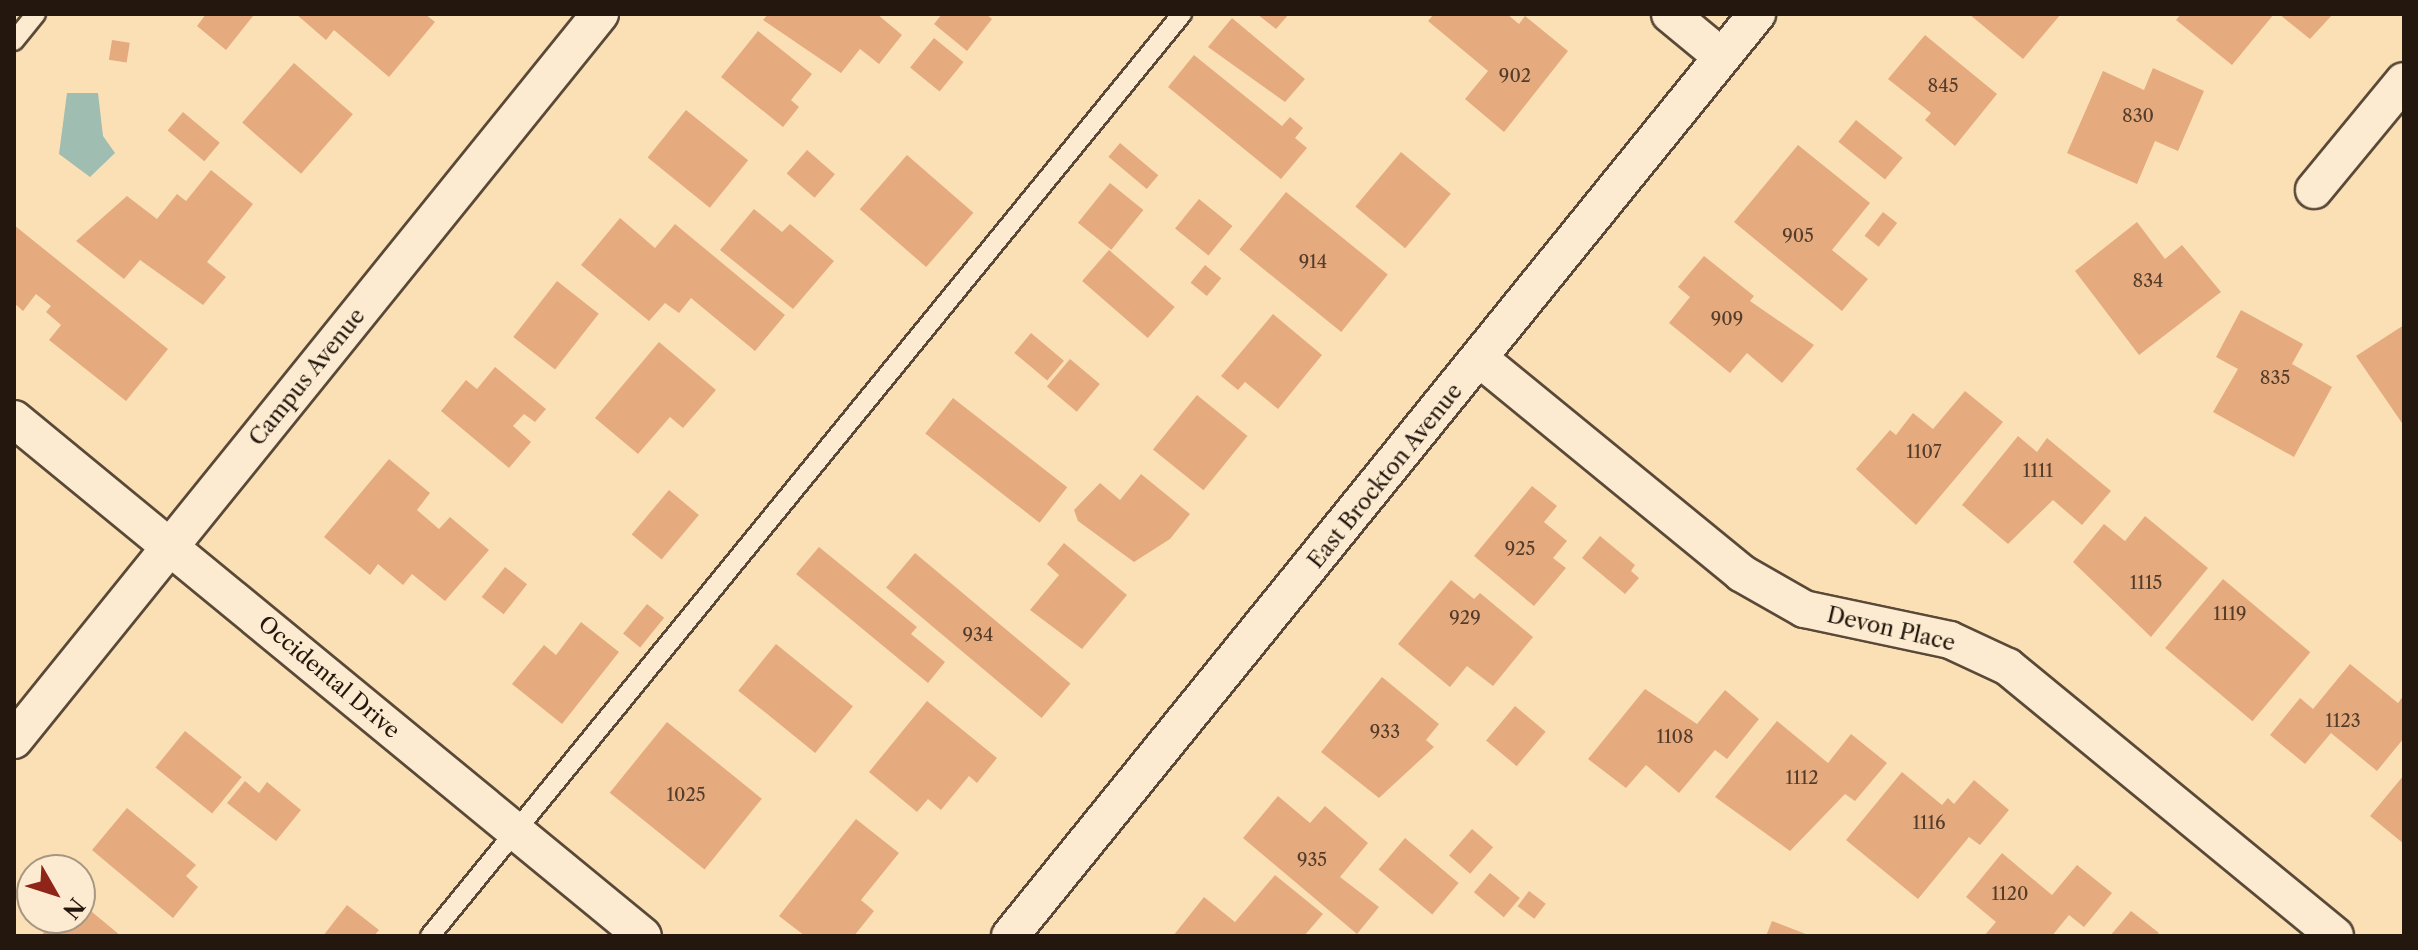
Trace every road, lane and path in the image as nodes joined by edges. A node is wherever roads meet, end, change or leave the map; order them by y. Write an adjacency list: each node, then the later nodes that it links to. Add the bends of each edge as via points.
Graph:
1 (36, 14): 6 (lane)
2 (600, 14): 12 (street, Campus Avenue)
3 (1182, 14): 14 (lane)
4 (1670, 14): 7 (street)
5 (1757, 14): 7 (street, East Brockton Avenue)
6 (14, 41)
7 (1722, 57): 10 (street, East Brockton Avenue)
8 (2404, 81): 9 (street)
9 (2314, 190)
10 (1480, 359): 17 (street, East Brockton Avenue); 18 (street, Devon Place, via 1741,573 1804,609 1950,640 2008,667)
11 (14, 419): 12 (street, Occidental Drive)
12 (171, 547): 13 (street, Campus Avenue); 14 (street, Occidental Drive)
13 (14, 740)
14 (515, 831): 15 (lane); 16 (street, Occidental Drive)
15 (430, 936)
16 (643, 936)
17 (1010, 936)
18 (2335, 936)

